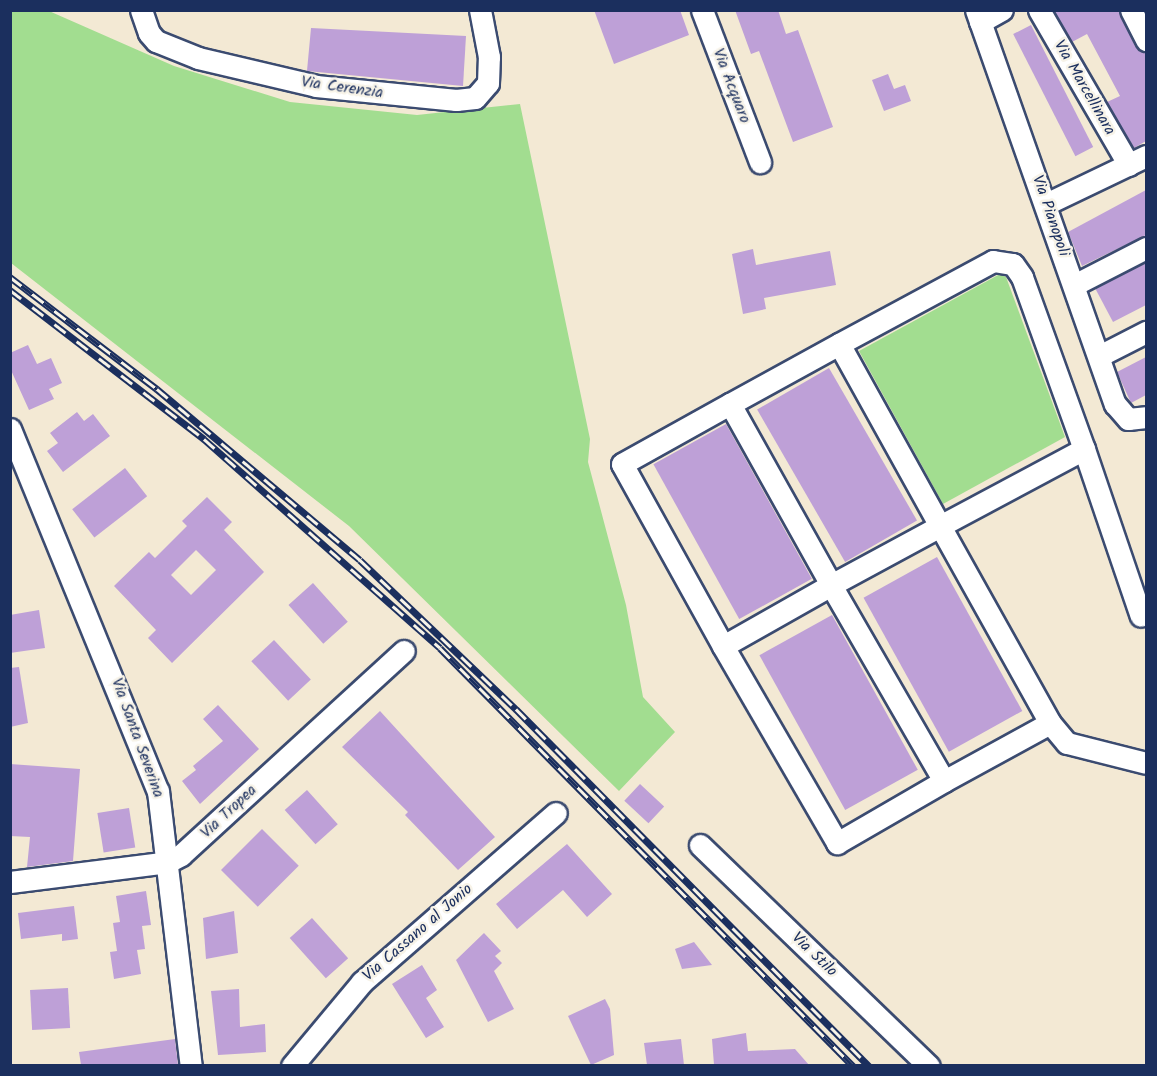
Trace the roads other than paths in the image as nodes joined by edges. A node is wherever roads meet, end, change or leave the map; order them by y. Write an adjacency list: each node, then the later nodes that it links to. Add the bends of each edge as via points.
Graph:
1 (141, 10): 2 (street, Via Cerenzia, via 156,41 198,58 316,86 456,100 476,98 488,83 489,57)
2 (480, 10)
3 (702, 10): 10 (street, Via Acquaro)
4 (1002, 10): 7 (street)
5 (1039, 10): 9 (street, Via Marcellinara)
6 (1131, 10): 8 (street)
7 (978, 16): 11 (street, Via Pianopoli)
8 (1146, 40)
9 (1138, 161): 11 (street)
10 (760, 162)
11 (1046, 204): 13 (street, Via Pianopoli)
12 (1146, 248): 13 (street)
13 (1074, 285): 16 (street, Via Pianopoli)
14 (1146, 332): 16 (street)
15 (839, 344): 17 (street); 20 (street, via 977,268 993,261 1009,261 1022,277); 21 (street)
16 (1099, 356): 18 (street, Via Pianopoli, via 1115,404)
17 (730, 404): 22 (street); 24 (street, via 622,464)
18 (1137, 418)
19 (12, 438): 31 (street, Via Santa Severina, via 150,765 162,805)
20 (1084, 449): 21 (street); 23 (street)
21 (940, 526): 22 (street); 26 (street)
22 (831, 585): 24 (street); 28 (street)
23 (1145, 620)
24 (723, 646): 28 (street, via 837,843)
25 (404, 651): 31 (street, Via Tropea, via 190,847)
26 (1050, 723): 27 (street, via 1067,743); 28 (street)
27 (1146, 763)
28 (944, 781)
29 (556, 813): 34 (street, Via Cassano al Jonio, via 362,982)
30 (700, 845): 35 (street, Via Stilo)
31 (168, 862): 32 (street, Via Tropea); 33 (street, Via Santa Severina)
32 (10, 882)
33 (191, 1065)
34 (292, 1065)
35 (929, 1065)

